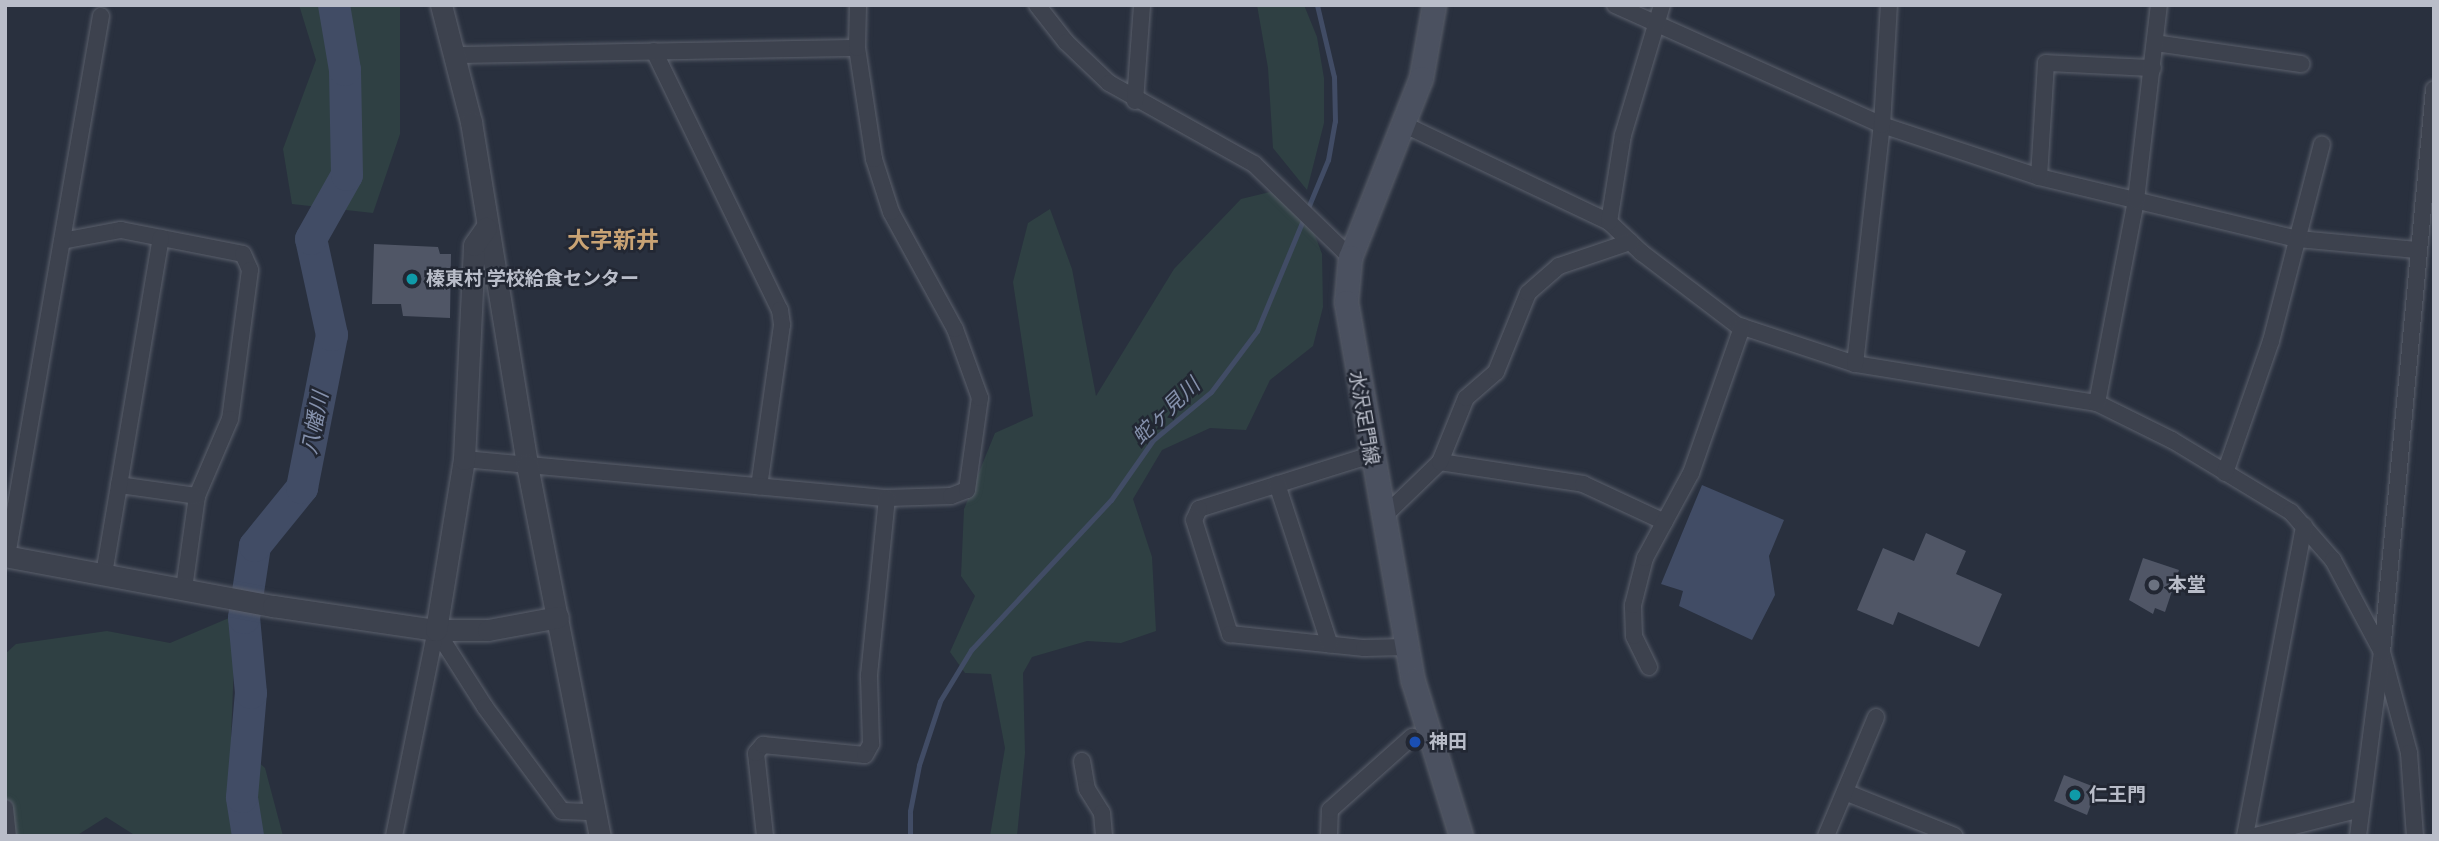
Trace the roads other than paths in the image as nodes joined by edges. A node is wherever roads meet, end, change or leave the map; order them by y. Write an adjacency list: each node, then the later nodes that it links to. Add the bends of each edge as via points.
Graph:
1 (441, 5): 15 (street)
2 (858, 5): 13 (street)
3 (1037, 5): 19 (street, via 1066,42)
4 (1142, 5): 19 (street)
5 (1434, 5): 20 (main road, 水沢足門線, via 1421,78)
6 (1615, 5): 11 (street)
7 (1662, 5): 11 (street)
8 (1889, 5): 21 (street)
9 (2158, 5): 12 (street)
10 (101, 16): 29 (street)
11 (1654, 22): 21 (street); 25 (street, via 1623,135)
12 (2155, 43): 16 (street); 17 (street)
13 (857, 48): 14 (street); 45 (street, via 874,159 891,212 955,329 980,398 967,490 951,496)
14 (654, 51): 15 (street); 43 (street, via 780,310 782,325)
15 (455, 55): 26 (street, via 471,122)
16 (2301, 64)
17 (2153, 68): 23 (street, via 2046,63); 24 (street)
18 (2434, 89): 31 (street)
19 (1135, 101): 32 (street, via 1254,164)
20 (1405, 125): 25 (street); 32 (main road, 水沢足門線)
21 (1882, 125): 23 (street); 34 (street)
22 (2322, 144): 28 (street)
23 (2039, 177): 24 (street)
24 (2136, 200): 28 (street); 35 (street)
25 (1609, 222): 30 (street)
26 (486, 228): 37 (street, via 474,245); 39 (street)
27 (161, 238): 29 (street, via 121,230); 42 (street); 44 (street, via 243,254 250,270 230,419)
28 (2298, 239): 31 (street); 40 (street, via 2272,341)
29 (62, 241): 49 (street)
30 (1630, 242): 33 (street); 38 (street, via 1559,267 1528,293 1516,312 1496,372 1466,398)
31 (2416, 250): 56 (street)
32 (1350, 257): 36 (main road, 水沢足門線, via 1346,302)
33 (1742, 327): 34 (street); 47 (street, via 1691,473)
34 (1855, 364): 35 (street)
35 (2097, 403): 40 (street)
36 (1371, 456): 41 (street); 46 (main road, 水沢足門線)
37 (464, 459): 39 (street); 53 (street)
38 (1440, 462): 46 (street); 47 (street, via 1583,484)
39 (527, 465): 43 (street); 52 (street)
40 (2225, 472): 48 (street, via 2291,512)
41 (1277, 484): 54 (street); 54 (street, via 1199,509 1194,520 1230,634)
42 (119, 485): 44 (street); 50 (street)
43 (759, 486): 45 (street)
44 (197, 496): 51 (street)
45 (887, 498): 68 (street, via 869,675 871,744 865,755 762,745 756,753)
46 (1382, 518): 55 (main road, 水沢足門線)
47 (1665, 522): 57 (street, via 1645,558 1633,605 1634,636)
48 (2304, 526): 56 (street, via 2333,560); 74 (street)
49 (6, 556): 50 (street)
50 (104, 574): 51 (street)
51 (184, 589): 53 (street)
52 (558, 617): 53 (street, via 488,630); 64 (street)
53 (436, 630): 64 (street, via 485,707 562,811); 66 (street)
54 (1330, 645): 55 (street)
55 (1407, 647): 71 (main road, 水沢足門線)
56 (2382, 652): 63 (street); 77 (street, via 2409,753)
57 (1650, 667)
58 (1876, 716): 61 (street)
59 (1412, 737): 70 (street, via 1330,810)
60 (1082, 761): 69 (street, via 1087,789 1102,813)
61 (1844, 792): 72 (street); 73 (street)
62 (5, 808): 65 (street)
63 (2361, 809): 75 (street); 76 (street)
64 (595, 812): 67 (street)
65 (8, 836)
66 (394, 836)
67 (600, 836)
68 (765, 836)
69 (1104, 836)
70 (1329, 836)
71 (1461, 836)
72 (1826, 836)
73 (1955, 836)
74 (2245, 836)
75 (2255, 836)
76 (2358, 836)
77 (2415, 836)

